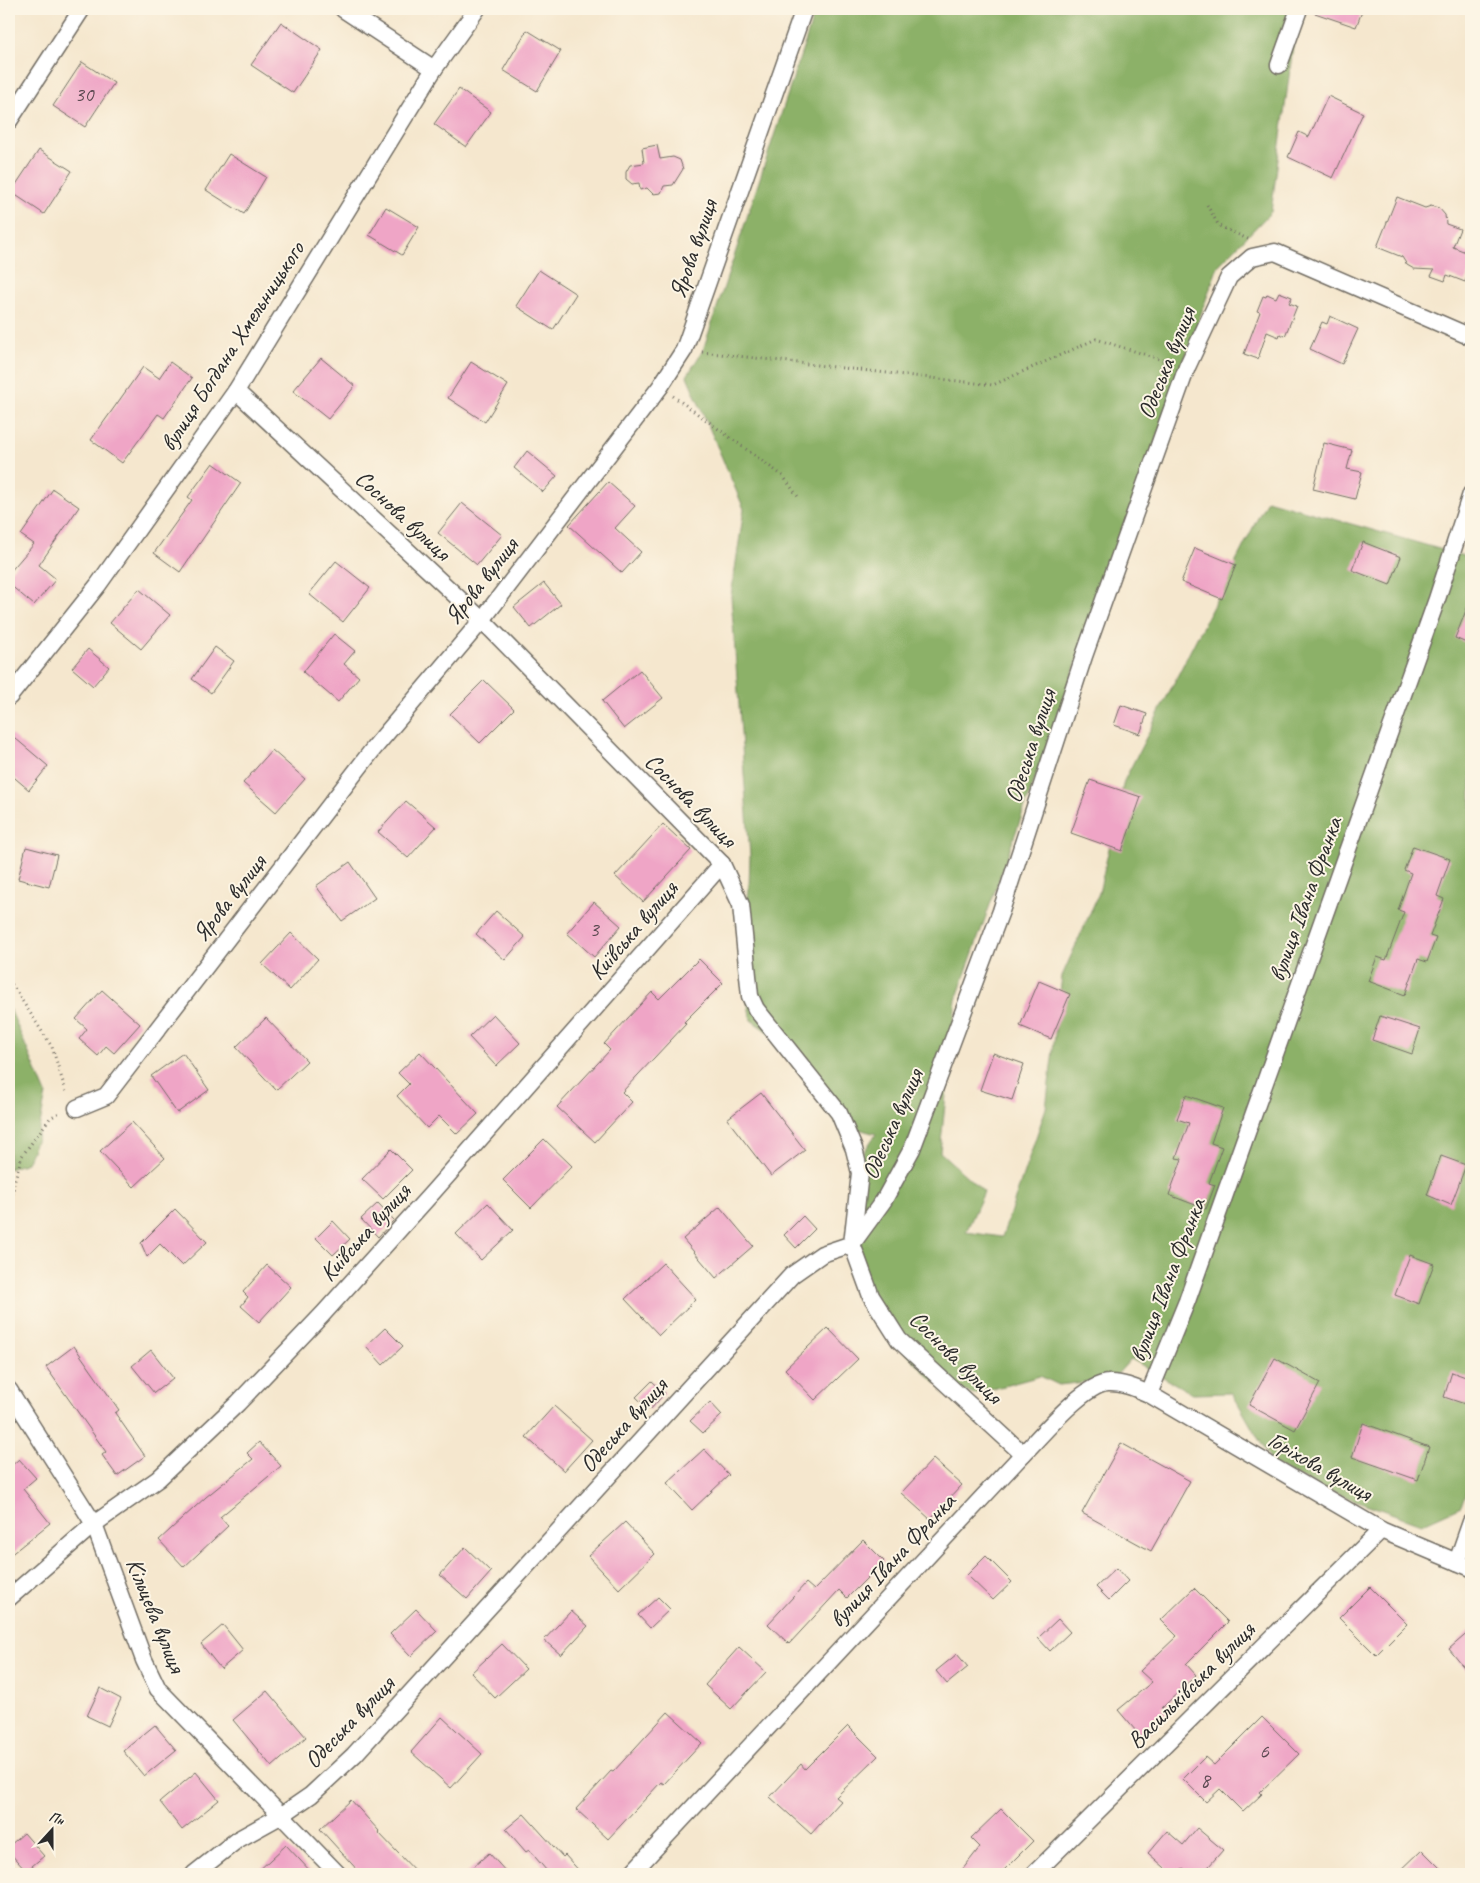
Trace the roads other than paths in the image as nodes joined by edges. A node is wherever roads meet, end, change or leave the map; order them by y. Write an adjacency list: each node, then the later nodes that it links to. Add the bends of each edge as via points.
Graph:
1 (82, 9): 8 (street)
2 (343, 9): 7 (street)
3 (477, 9): 7 (street, вулиця Богдана Хмельницького)
4 (804, 9): 12 (street, Ярова вулиця, via 684,350 660,387)
5 (1299, 9): 6 (street)
6 (1279, 65)
7 (434, 69): 10 (street, вулиця Богдана Хмельницького)
8 (9, 120)
9 (1471, 337): 16 (street, Одеська вулиця, via 1275,252 1252,257 1229,277 1187,367 1084,656 1001,911 912,1149 884,1200)
10 (236, 391): 12 (street, Соснова вулиця); 13 (street, вулиця Богдана Хмельницького, via 98,586)
11 (1471, 494): 18 (street, вулиця Івана Франка, via 1437,599 1187,1301)
12 (482, 620): 14 (street, Соснова вулиця); 15 (street, Ярова вулиця, via 374,748 106,1096)
13 (9, 697)
14 (722, 864): 16 (street, Соснова вулиця, via 741,904 750,996 756,1009 839,1113 854,1149 860,1173); 21 (street, Київська вулиця, via 433,1192 271,1369 158,1479)
15 (74, 1108)
16 (852, 1244): 19 (street, Соснова вулиця, via 872,1296 899,1340); 25 (street, Одеська вулиця, via 822,1254 792,1275 354,1755 311,1795)
17 (9, 1390): 21 (street, Кільцева вулиця)
18 (1150, 1394): 19 (street, вулиця Івана Франка, via 1108,1383 1093,1388); 22 (street, Горіхова вулиця)
19 (1023, 1454): 28 (street, вулиця Івана Франка)
20 (1471, 1522): 23 (street)
21 (94, 1524): 24 (street, Київська вулиця); 25 (street, Кільцева вулиця, via 144,1660 158,1689)
22 (1381, 1530): 23 (street, Горіхова вулиця); 29 (street, Васильківська вулиця)
23 (1464, 1565)
24 (9, 1598)
25 (282, 1815): 26 (street, Одеська вулиця, via 236,1840); 27 (street, Кільцева вулиця)
26 (194, 1874)
27 (338, 1874)
28 (632, 1874)
29 (1034, 1874)

